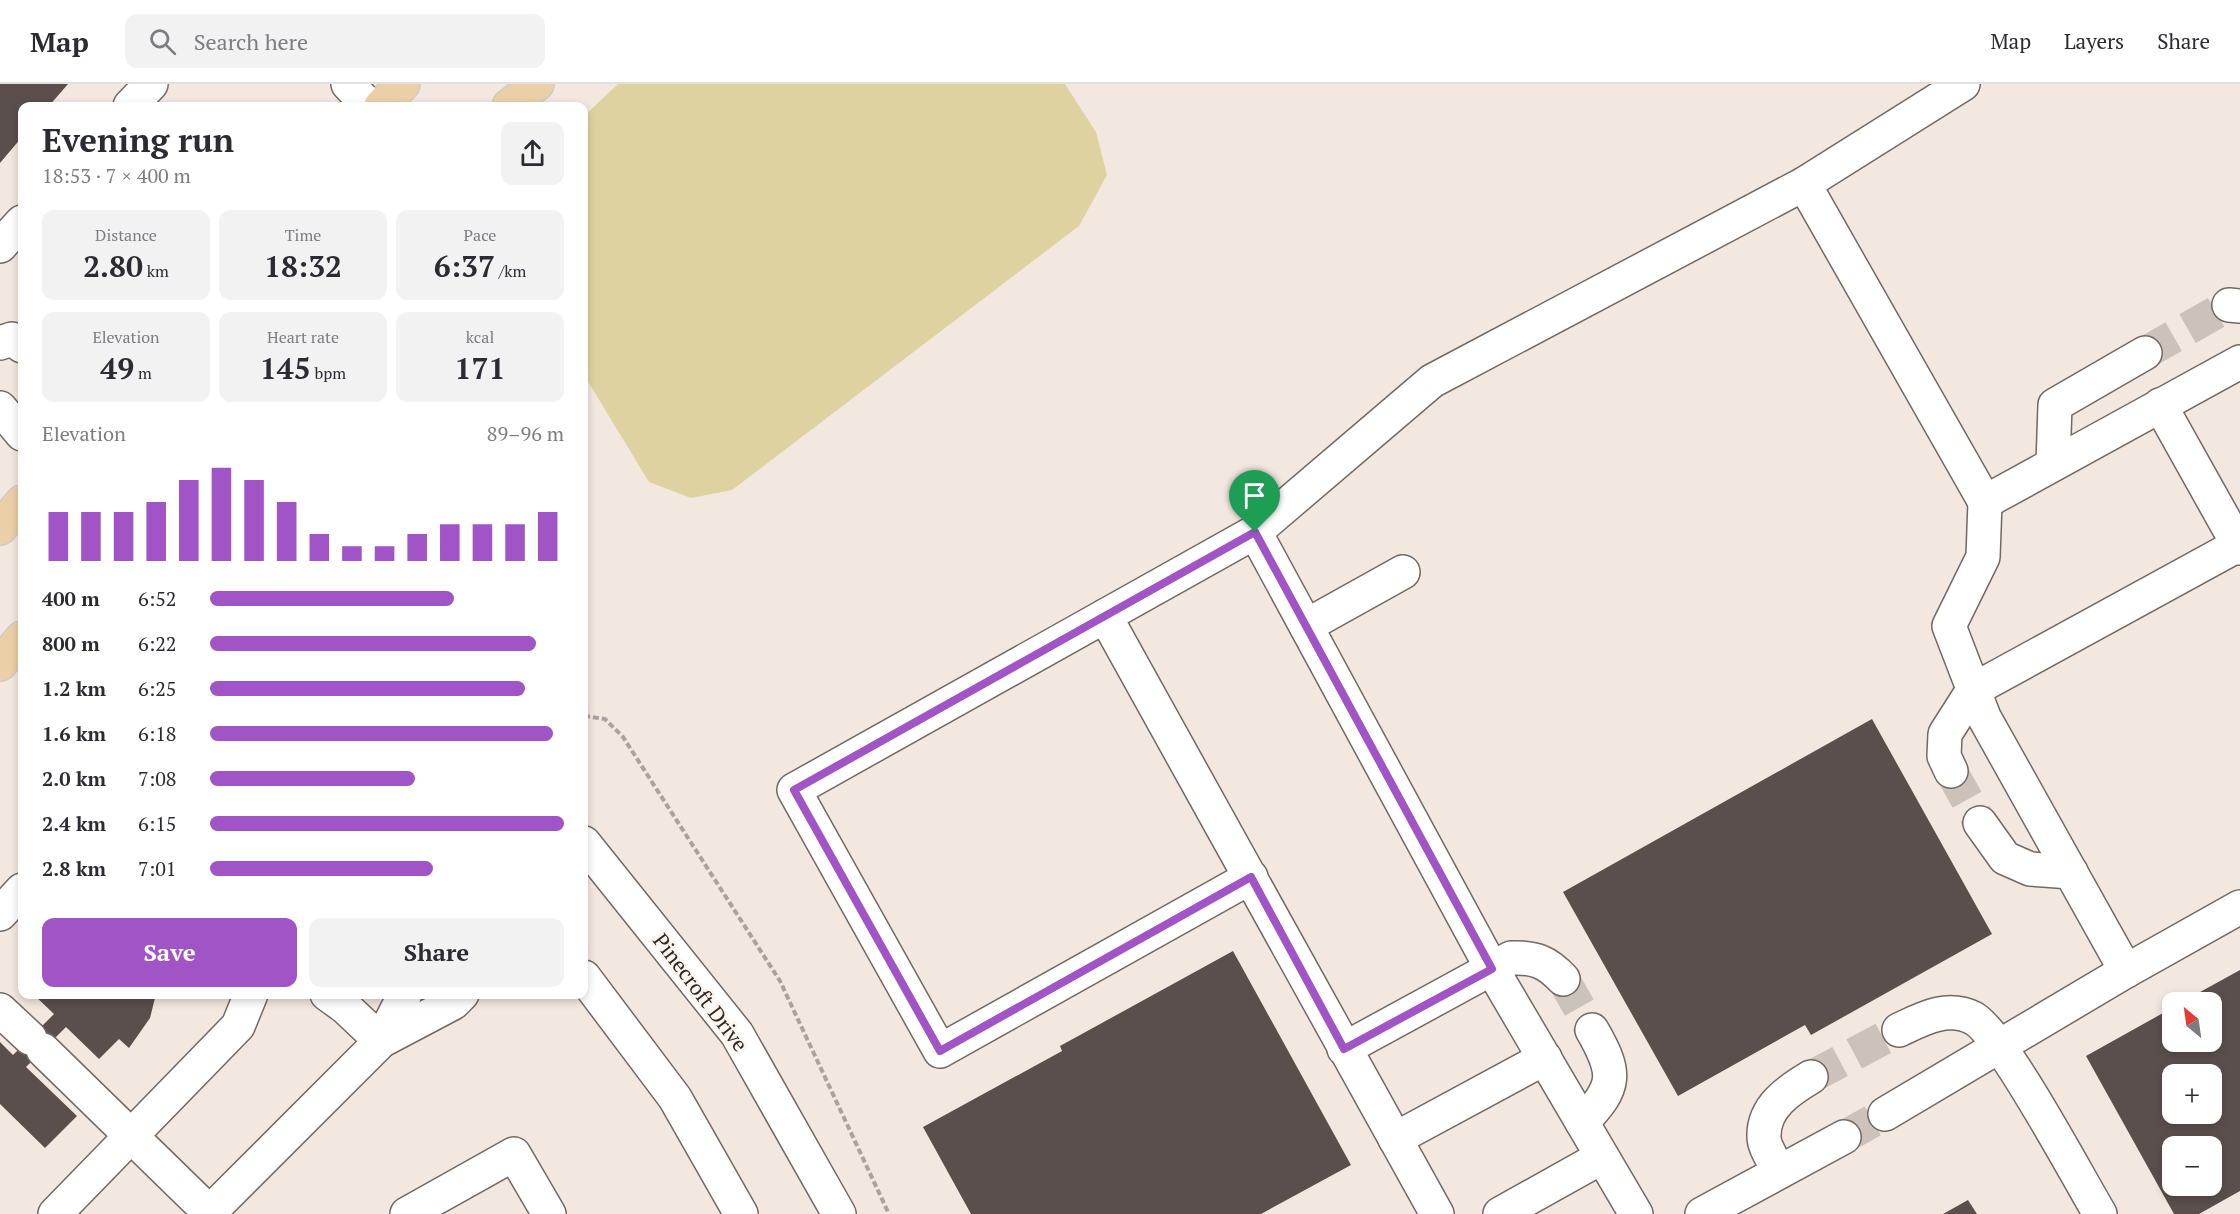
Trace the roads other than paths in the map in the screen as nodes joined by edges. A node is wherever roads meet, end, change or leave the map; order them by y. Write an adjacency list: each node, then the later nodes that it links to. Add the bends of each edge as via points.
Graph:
1 (151, 84): 6 (street)
2 (348, 84): 7 (street)
3 (403, 84): 8 (main road)
4 (537, 84): 9 (main road)
5 (1963, 84): 10 (street)
6 (134, 102)
7 (365, 102)
8 (385, 102)
9 (514, 102)
10 (1804, 184): 21 (street); 24 (street, via 1432,381)
11 (18, 226): 12 (street)
12 (0, 246)
13 (0, 343): 14 (street, via 12,339)
14 (18, 343)
15 (2145, 353): 20 (street, via 2055,405)
16 (2240, 362): 17 (street)
17 (2160, 405): 20 (street); 25 (street)
18 (0, 408): 19 (street)
19 (18, 430)
20 (2053, 464): 21 (street)
21 (1985, 502): 31 (street, via 1983,557 1949,626)
22 (18, 507): 23 (main road)
23 (0, 528)
24 (1255, 532): 27 (street); 28 (street)
25 (2239, 546): 31 (street)
26 (1403, 572): 28 (street)
27 (1105, 616): 36 (street); 36 (street, via 794,790 940,1051)
28 (1306, 626): 41 (street)
29 (18, 643): 30 (main road)
30 (0, 664)
31 (1973, 690): 32 (street, via 1945,734 1944,756); 35 (street, via 1984,717)
32 (1951, 771)
33 (1980, 823): 35 (street, via 2005,858 2030,868)
34 (588, 857): 37 (street, Pinecroft Drive)
35 (2071, 872): 42 (street)
36 (1251, 877): 54 (street)
37 (594, 879): 69 (street, Pinecroft Drive, via 737,1035)
38 (18, 894): 40 (street)
39 (2240, 907): 42 (street)
40 (0, 914)
41 (1492, 969): 43 (street, via 1511,958 1532,957 1550,965); 54 (street); 55 (street)
42 (2126, 971): 53 (street)
43 (1563, 979)
44 (588, 982): 68 (street, via 675,1098)
45 (249, 999): 59 (street, via 238,1026)
46 (334, 999): 52 (street)
47 (402, 999): 52 (street)
48 (457, 999): 52 (street)
49 (0, 1010): 59 (street)
50 (1592, 1030): 58 (street, via 1607,1057 1610,1083 1602,1102)
51 (1899, 1030): 53 (street, via 1929,1015 1952,1013 1974,1018)
52 (381, 1041): 64 (street)
53 (2000, 1045): 57 (street); 74 (street)
54 (1344, 1049): 61 (street)
55 (1545, 1058): 58 (street); 61 (street)
56 (1811, 1077): 63 (street, via 1784,1093 1768,1116 1764,1138)
57 (1885, 1114)
58 (1582, 1122): 62 (street)
59 (132, 1137): 64 (street); 65 (street)
60 (1844, 1137): 63 (street)
61 (1395, 1139): 70 (street)
62 (1602, 1157): 71 (street); 72 (street)
63 (1779, 1172): 73 (street)
64 (209, 1213)
65 (55, 1214)
66 (407, 1214): 67 (street, via 514,1154)
67 (549, 1214)
68 (741, 1214)
69 (839, 1214)
70 (1437, 1214)
71 (1500, 1214)
72 (1636, 1214)
73 (1702, 1214)
74 (2100, 1214)

